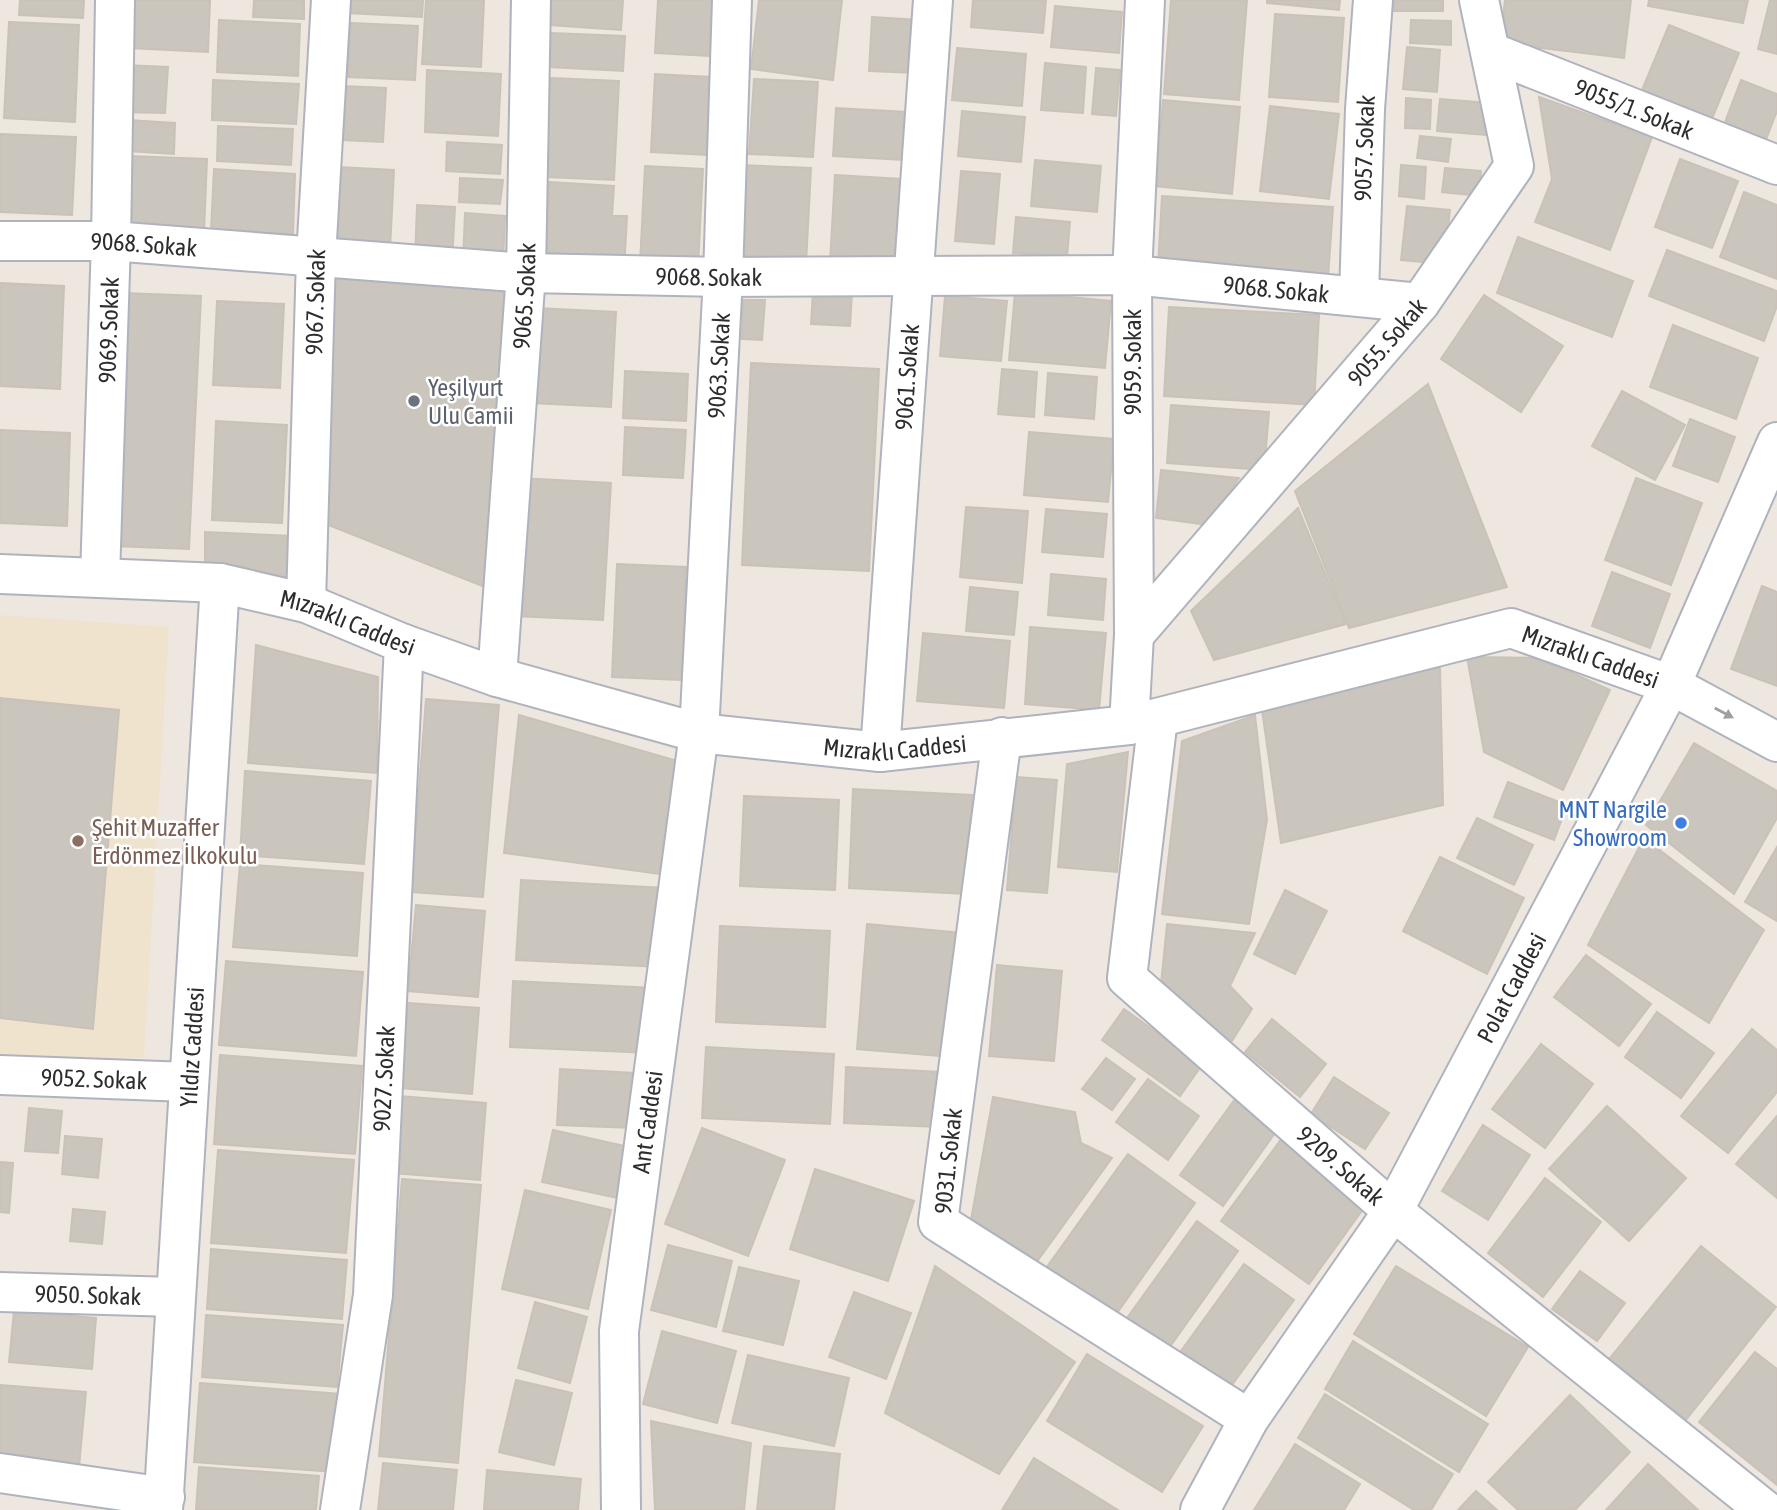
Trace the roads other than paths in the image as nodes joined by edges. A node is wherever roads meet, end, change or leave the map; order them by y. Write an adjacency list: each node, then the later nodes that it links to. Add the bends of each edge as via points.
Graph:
1 (115, 0): 12 (street, 9069. Sokak)
2 (331, 0): 13 (street, 9067. Sokak)
3 (531, 0): 14 (street, 9065. Sokak)
4 (732, 0): 17 (street, 9063. Sokak)
5 (933, 0): 15 (street, 9061. Sokak)
6 (1145, 0): 16 (street, 9059. Sokak)
7 (1373, 0): 18 (street, 9057. Sokak)
8 (1479, 0): 9 (street, 9055. Sokak)
9 (1491, 52): 10 (street, 9055/1. Sokak); 19 (street, 9055. Sokak, via 1514,166)
10 (1777, 165)
11 (0, 241): 12 (street, 9068. Sokak)
12 (111, 242): 13 (street, 9068. Sokak); 22 (street, 9069. Sokak)
13 (316, 257): 14 (street, 9068. Sokak); 24 (street, 9067. Sokak)
14 (526, 274): 17 (street, 9068. Sokak); 27 (street, 9065. Sokak)
15 (913, 275): 16 (street, 9068. Sokak); 17 (street, 9068. Sokak); 33 (street, 9061. Sokak)
16 (1132, 275): 18 (street, 9068. Sokak); 25 (street, 9059. Sokak)
17 (723, 276): 30 (street, 9063. Sokak)
18 (1359, 295): 19 (street, 9068. Sokak)
19 (1420, 303): 25 (street, 9055. Sokak)
20 (1777, 442): 28 (street, Polat Caddesi)
21 (0, 574): 22 (street, Mızraklı Caddesi)
22 (100, 577): 23 (street, Mızraklı Caddesi)
23 (220, 583): 24 (street, Mızraklı Caddesi); 35 (street, Yıldız Caddesi)
24 (306, 603): 26 (street, Mızraklı Caddesi)
25 (1135, 635): 29 (street, 9059. Sokak)
26 (404, 644): 27 (street, Mızraklı Caddesi); 42 (street, 9027. Sokak, via 373,1295)
27 (497, 677): 30 (street, Mızraklı Caddesi)
28 (1671, 685): 29 (street, Mızraklı Caddesi, via 1511,628); 32 (street, Mızraklı Caddesi, one-way to 32); 36 (street, Polat Caddesi)
29 (1144, 722): 31 (street, Mızraklı Caddesi); 36 (street, 9209. Sokak, via 1127,978)
30 (699, 733): 33 (street, Mızraklı Caddesi); 43 (street, Ant Caddesi, via 619,1331)
31 (1002, 737): 33 (street, Mızraklı Caddesi); 39 (street, 9031. Sokak, via 938,1222)
32 (1777, 742)
33 (880, 752)
34 (0, 1075): 35 (street, 9052. Sokak)
35 (188, 1082): 38 (street, Yıldız Caddesi)
36 (1393, 1211): 39 (street, Polat Caddesi); 45 (street, 9209. Sokak)
37 (0, 1292): 38 (street, 9050. Sokak)
38 (175, 1297): 41 (street, Yıldız Caddesi)
39 (1249, 1419): 44 (street, Polat Caddesi)
40 (0, 1473): 41 (street)
41 (164, 1504)
42 (340, 1510)
43 (621, 1510)
44 (1200, 1510)
45 (1765, 1510)

